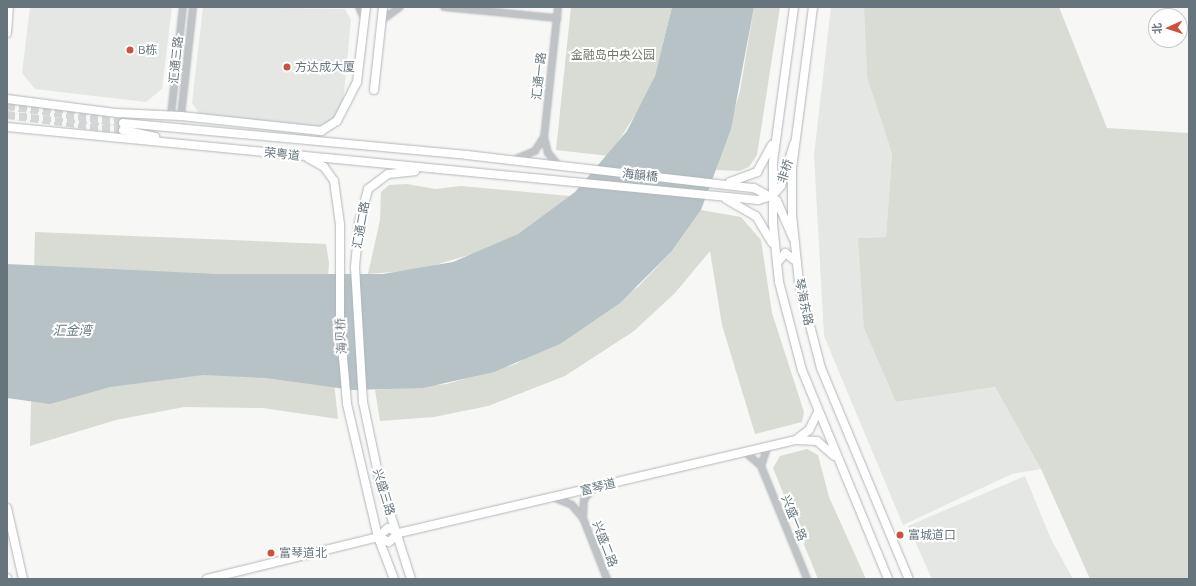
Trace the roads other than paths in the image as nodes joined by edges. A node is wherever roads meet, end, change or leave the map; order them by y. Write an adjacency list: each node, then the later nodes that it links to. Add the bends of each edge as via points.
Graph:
1 (10, 7): 15 (main road)
2 (183, 7): 18 (street, 汇通三路)
3 (192, 7): 19 (street, 汇通三路)
4 (359, 7): 14 (street)
5 (366, 7): 14 (main road)
6 (383, 7): 13 (main road)
7 (400, 7): 13 (street)
8 (444, 7): 12 (street)
9 (558, 7): 12 (street, 汇通一路)
10 (794, 7): 22 (main road, 琴海东路)
11 (813, 7): 24 (main road, 琴海东路)
12 (557, 18): 21 (street, 汇通一路)
13 (382, 20): 16 (main road)
14 (364, 30): 19 (main road, via 357,82 337,121 321,131)
15 (7, 33)
16 (374, 90)
17 (7, 99): 18 (main road, via 117,113)
18 (171, 115): 19 (main road)
19 (181, 116)
20 (7, 127): 23 (main road, 荣粤道)
21 (544, 137): 26 (street, via 532,154); 27 (street, via 548,153)
22 (775, 137): 30 (main road, via 757,172 743,180); 31 (main road, 琴海东路)
23 (179, 143): 25 (main road, 荣粤道); 26 (main road, 荣粤道, via 123,126 179,126)
24 (794, 144): 31 (main road, 非桥, via 782,182); 33 (main road, 琴海东路)
25 (300, 155): 28 (main road, 荣粤道); 38 (main road, 汇通二路, via 324,167 334,181 340,224)
26 (511, 160): 27 (main road, 荣粤道)
27 (559, 166): 30 (main road, 海韻橋)
28 (440, 170): 29 (main road, 荣粤道); 37 (main road, 汇通二路, via 388,174 375,181 368,189 359,223)
29 (558, 179): 32 (main road, 海韻橋)
30 (721, 184): 31 (main road, 非桥, via 759,189)
31 (772, 196): 32 (main road, 非桥, via 758,200); 33 (main road, 非桥); 34 (main road, 琴海东路)
32 (720, 197): 34 (main road, via 756,216)
33 (793, 238): 35 (main road, 琴海东路)
34 (775, 251): 36 (main road, 琴海东路)
35 (796, 262): 36 (main road, via 785,253); 61 (main road, 琴海东路, via 803,305 821,368)
36 (777, 264): 41 (main road, 琴海东路, via 791,335)
37 (355, 267): 39 (main road, 海贝桥)
38 (339, 268): 40 (main road, 海贝桥)
39 (363, 402): 51 (main road, 兴盛三路, via 379,478)
40 (347, 404): 52 (main road, 兴盛三路)
41 (818, 412): 42 (main road, via 809,430); 45 (main road, 琴海东路)
42 (796, 440): 43 (main road, 富琴道); 45 (main road, 富琴道, via 817,441)
43 (768, 446): 44 (main road, 富琴道); 46 (street)
44 (745, 452): 46 (street, 兴盛一路); 47 (main road, 富琴道)
45 (837, 459): 54 (main road, 琴海东路)
46 (761, 466): 60 (street, 兴盛一路)
47 (592, 489): 48 (main road, 富琴道); 50 (street, 兴盛二路, via 584,500)
48 (556, 498): 50 (street, 兴盛二路, via 572,505); 51 (main road, 富琴道)
49 (7, 508): 55 (main road)
50 (583, 518): 59 (street, 兴盛二路)
51 (399, 533): 52 (main road, via 388,528); 52 (main road, via 389,542); 58 (main road, 兴盛三路)
52 (378, 537): 53 (main road); 57 (main road, 兴盛三路)
53 (227, 576): 56 (main road)
54 (886, 577)
55 (23, 579)
56 (207, 579)
57 (394, 579)
58 (411, 579)
59 (607, 579)
60 (807, 579)
61 (909, 579)

